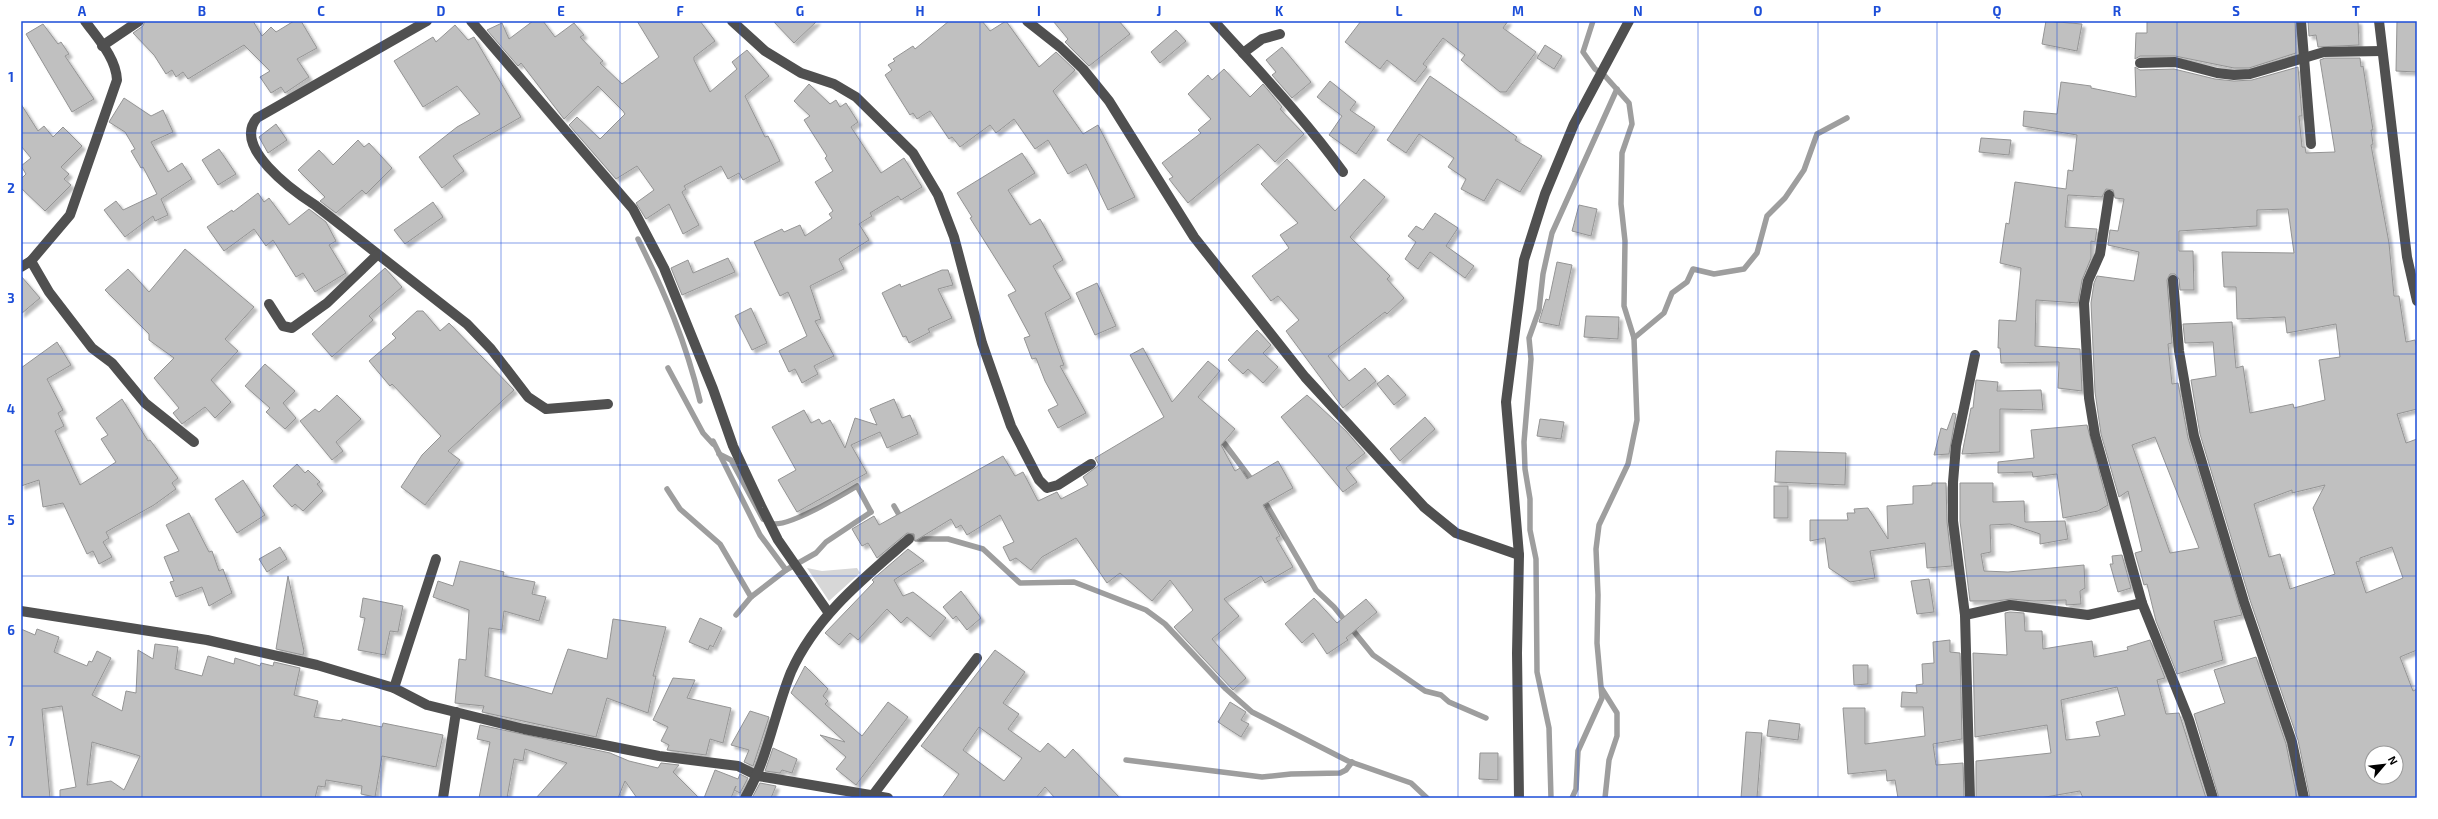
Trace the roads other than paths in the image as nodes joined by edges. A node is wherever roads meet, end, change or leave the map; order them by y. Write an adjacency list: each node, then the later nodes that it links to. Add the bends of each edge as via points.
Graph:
1 (85, 21): 12 (street)
2 (139, 21): 12 (street)
3 (427, 21): 20 (street, via 257,118 251,125 250,135 256,149 276,176)
4 (471, 21): 35 (street, via 633,209 664,268 733,446 785,550)
5 (732, 21): 29 (street, via 765,51 801,73 834,84 856,97 913,153 938,195 954,237 982,343 1009,419 1039,480 1048,488 1058,485)
6 (1026, 21): 31 (street, via 1060,47 1083,69 1116,112 1194,237 1305,377 1424,507 1456,533)
7 (1214, 21): 14 (street)
8 (1629, 21): 31 (street, via 1574,124 1545,194 1524,260 1506,402)
9 (2301, 21): 15 (street)
10 (2379, 21): 13 (street)
11 (1280, 34): 14 (street, via 1262,39)
12 (102, 46): 21 (street, via 116,69 114,91 70,215)
13 (2382, 51): 15 (street, via 2340,50); 24 (street, via 2407,257)
14 (1243, 52): 18 (street)
15 (2304, 56): 16 (street, via 2250,74 2234,75 2176,62); 17 (street)
16 (2140, 63)
17 (2311, 144)
18 (1343, 172)
19 (2108, 195): 33 (street, via 2100,254 2088,281 2084,303 2089,398 2105,474)
20 (377, 255): 25 (street, via 327,303 292,328 283,326); 27 (street, via 467,324 491,349 528,397 546,409)
21 (31, 261): 22 (street); 28 (street, via 49,292 92,348 112,363 145,403)
22 (21, 267)
23 (2173, 280): 48 (street, via 2181,367 2194,436 2244,602 2292,742)
24 (2417, 301)
25 (269, 304)
26 (1975, 355): 36 (street, via 1956,446 1953,482 1953,521)
27 (608, 404)
28 (194, 442)
29 (1091, 464)
30 (909, 539): 35 (street)
31 (1519, 555): 45 (street)
32 (436, 560): 38 (street)
33 (2142, 603): 36 (street, via 2102,614 2088,615 2010,605); 47 (street, via 2189,720)
34 (21, 612): 38 (street, via 206,640 317,665)
35 (828, 612): 40 (street, via 791,672)
36 (1965, 615): 46 (street)
37 (977, 658): 41 (street)
38 (394, 688): 39 (street, via 427,705)
39 (456, 712): 40 (street, via 524,729 659,756 738,766); 42 (street)
40 (758, 776): 41 (street); 43 (street)
41 (873, 795): 44 (street)
42 (443, 798)
43 (745, 798)
44 (888, 798)
45 (1519, 798)
46 (1970, 798)
47 (2213, 798)
48 (2304, 798)

